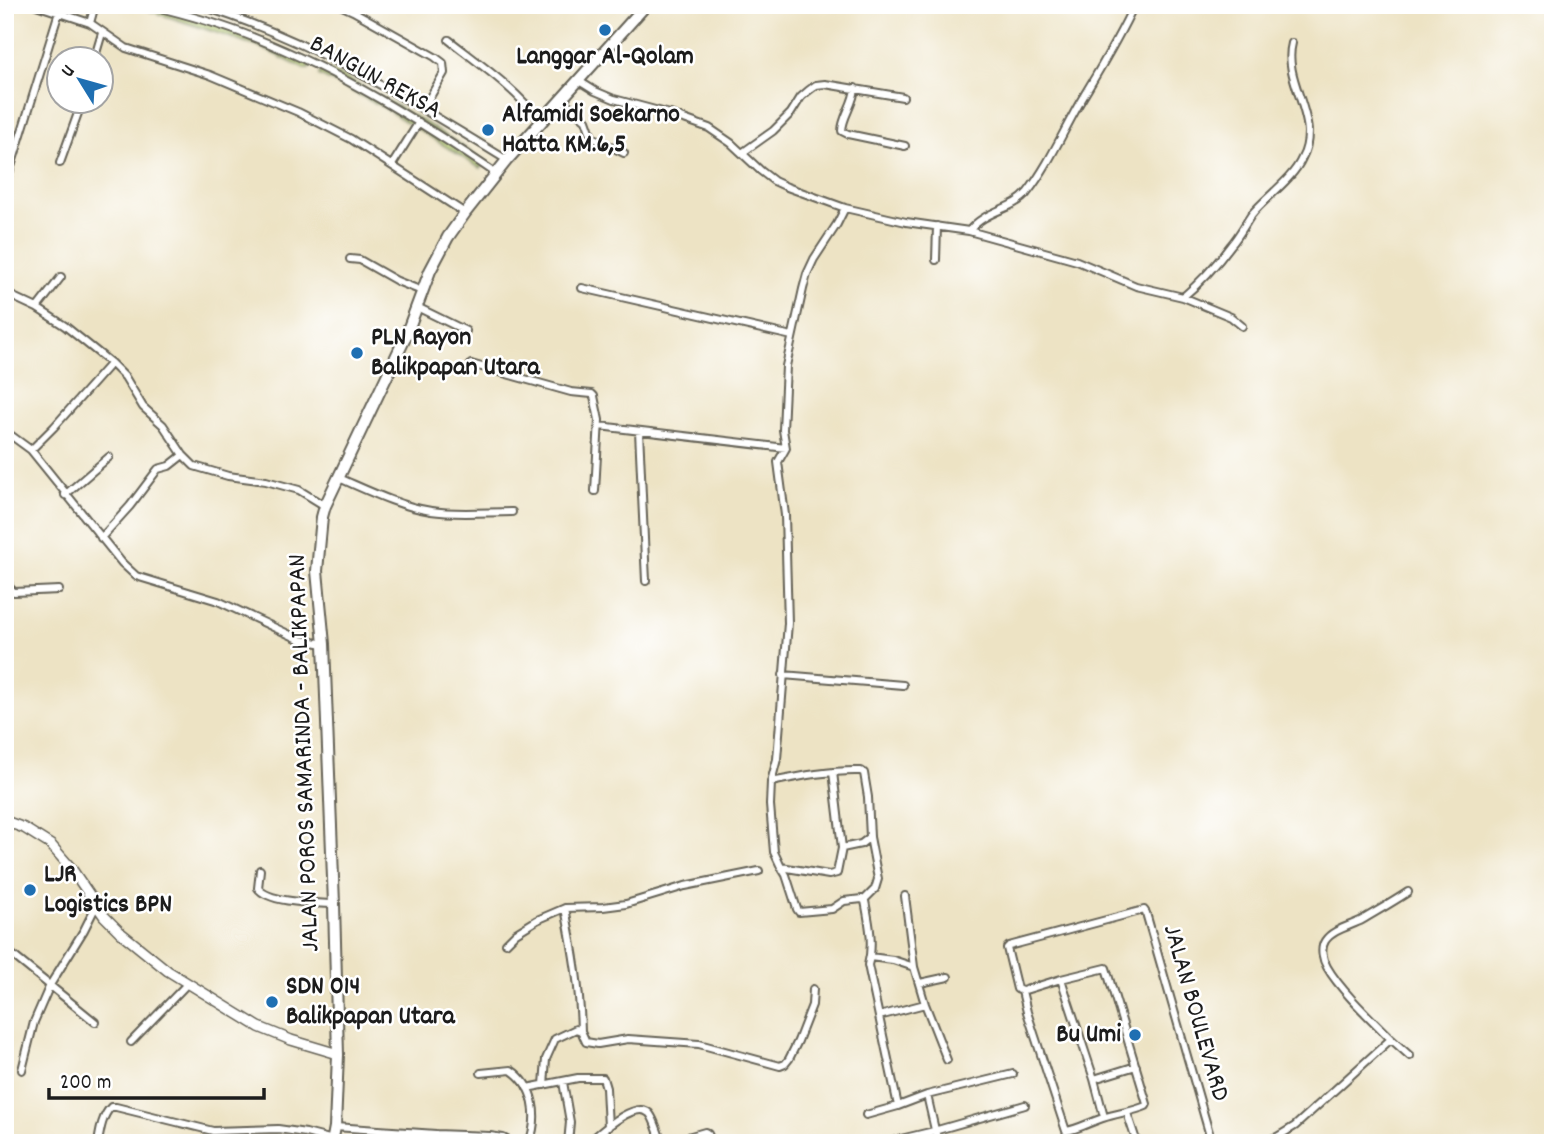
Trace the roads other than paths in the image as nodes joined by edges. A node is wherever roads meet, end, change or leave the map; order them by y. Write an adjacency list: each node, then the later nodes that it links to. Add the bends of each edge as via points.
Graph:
1 (36, 5): 9 (street)
2 (95, 5): 10 (street)
3 (148, 5): 16 (street, BANGUN REKSA, via 256,38)
4 (198, 5): 15 (street, via 267,28)
5 (340, 5): 8 (street)
6 (646, 5): 17 (highway, JALAN POROS SAMARINDA - BALIKPAPAN)
7 (1134, 5): 36 (street, via 1051,157 1026,193)
8 (351, 8): 21 (street, via 443,63 444,73)
9 (59, 12): 10 (street); 32 (street)
10 (90, 23): 11 (street)
11 (102, 33): 14 (street); 30 (street, via 135,52 211,75 298,112)
12 (449, 40): 24 (street, via 499,79)
13 (1292, 43): 43 (street, via 1292,69 1308,128 1302,160)
14 (98, 46)
15 (326, 55): 16 (street); 21 (street)
16 (319, 68): 23 (street, BANGUN REKSA)
17 (579, 81): 20 (highway, JALAN POROS SAMARINDA - BALIKPAPAN); 27 (street, via 614,99 697,123 720,134)
18 (855, 88): 19 (street); 25 (street, via 842,131); 27 (street, via 816,85 773,131)
19 (904, 97)
20 (561, 99): 24 (highway, JALAN POROS SAMARINDA - BALIKPAPAN); 26 (street, via 586,120 592,137)
21 (423, 109): 28 (street)
22 (77, 116): 29 (street)
23 (419, 122): 30 (street); 31 (street, BANGUN REKSA)
24 (541, 122): 28 (highway, JALAN POROS SAMARINDA - BALIKPAPAN)
25 (905, 146)
26 (624, 153)
27 (742, 153): 33 (street, via 774,181)
28 (507, 160): 31 (highway, JALAN POROS SAMARINDA - BALIKPAPAN)
29 (60, 163)
30 (392, 164): 34 (street)
31 (497, 174): 34 (highway, JALAN POROS SAMARINDA - BALIKPAPAN)
32 (5, 186)
33 (845, 208): 35 (street); 48 (street, via 807,274)
34 (465, 213): 41 (highway, JALAN POROS SAMARINDA - BALIKPAPAN)
35 (937, 226): 36 (street); 38 (street)
36 (969, 231): 43 (street, via 1077,261 1136,286)
37 (349, 259): 41 (street, via 360,260)
38 (936, 260)
39 (61, 277): 45 (street)
40 (582, 288): 48 (street)
41 (422, 291): 44 (highway, JALAN POROS SAMARINDA - BALIKPAPAN)
42 (5, 293): 45 (street)
43 (1184, 297): 46 (street)
44 (417, 307): 47 (street); 58 (highway, JALAN POROS SAMARINDA - BALIKPAPAN)
45 (37, 309): 49 (street)
46 (1242, 326)
47 (466, 331)
48 (792, 336): 54 (street, via 786,366)
49 (111, 363): 55 (street); 56 (street)
50 (471, 365): 51 (street, via 592,394)
51 (599, 426): 52 (street); 59 (street)
52 (639, 430): 54 (street); 65 (street)
53 (5, 431): 55 (street)
54 (786, 448): 68 (street, via 778,461 788,576)
55 (31, 450): 60 (street)
56 (183, 455): 61 (street, via 194,466 299,490); 63 (street, via 158,469)
57 (109, 457): 60 (street)
58 (339, 478): 61 (highway, JALAN POROS SAMARINDA - BALIKPAPAN); 62 (street, via 434,512)
59 (595, 491)
60 (65, 495): 63 (street)
61 (325, 506): 67 (highway, JALAN POROS SAMARINDA - BALIKPAPAN, via 317,572)
62 (512, 512)
63 (101, 538): 67 (street, via 136,576 218,601 301,639)
64 (5, 564): 66 (street, via 14,592)
65 (646, 581)
66 (59, 590)
67 (324, 644): 81 (highway, JALAN POROS SAMARINDA - BALIKPAPAN)
68 (783, 675): 69 (street); 71 (street)
69 (903, 685)
70 (833, 772): 71 (street); 73 (street, via 864,773); 74 (street)
71 (771, 782): 75 (street, via 774,852)
72 (5, 821): 82 (main road, via 51,845)
73 (870, 837): 74 (street); 80 (street, via 878,884)
74 (842, 848): 75 (street, via 834,874)
75 (780, 867): 80 (street, via 799,912)
76 (260, 870): 81 (street, via 258,888 262,893)
77 (759, 871): 83 (street, via 626,904)
78 (1408, 892): 99 (street, via 1337,932 1322,949 1326,966 1342,987)
79 (905, 895): 87 (street)
80 (864, 900): 86 (street)
81 (334, 904): 101 (highway, JALAN POROS SAMARINDA - BALIKPAPAN)
82 (96, 906): 90 (main road, via 121,933); 92 (street)
83 (565, 908): 84 (street, via 527,926); 98 (street)
84 (506, 943)
85 (10, 953): 92 (street)
86 (870, 957): 87 (street); 96 (street)
87 (914, 967): 91 (street)
88 (948, 977): 91 (street)
89 (1061, 979): 94 (street); 104 (street, via 1107,969); 108 (street)
90 (187, 984): 100 (street); 101 (main road, via 258,1027)
91 (920, 984): 95 (street)
92 (50, 985): 97 (street); 105 (street, via 34,1022)
93 (813, 989): 98 (street, via 798,1041 780,1066 677,1041 586,1042)
94 (1022, 991): 117 (street, via 1066,1131); 134 (street, JALAN BOULEVARD, via 1017,989 1009,946 1144,910)
95 (925, 1004): 96 (street); 103 (street)
96 (879, 1016): 114 (street)
97 (96, 1022)
98 (581, 1031): 110 (street, via 555,1039 546,1059)
99 (1391, 1039): 102 (street); 135 (street, via 1294,1126)
100 (131, 1042)
101 (338, 1054): 118 (highway, JALAN POROS SAMARINDA - BALIKPAPAN)
102 (1410, 1056)
103 (947, 1060)
104 (1136, 1066): 108 (street); 115 (street, via 1147,1104)
105 (22, 1070)
106 (481, 1073): 111 (street, via 511,1070)
107 (1013, 1074): 112 (street)
108 (1094, 1079): 117 (street)
109 (563, 1082): 110 (street); 119 (street, via 603,1079); 126 (street, via 570,1122)
110 (544, 1085): 111 (street)
111 (527, 1088): 125 (street, via 534,1112)
112 (927, 1096): 114 (street); 120 (street)
113 (1024, 1105): 120 (street)
114 (898, 1106): 116 (street)
115 (1127, 1113): 117 (street); 133 (street)
116 (866, 1115)
117 (1104, 1117)
118 (335, 1127): 122 (highway, JALAN POROS SAMARINDA - BALIKPAPAN); 124 (street, via 490,1136)
119 (608, 1127): 127 (street); 128 (street, via 633,1111 645,1111)
120 (934, 1131): 130 (street); 131 (street)
121 (1034, 1140): 132 (street)
122 (333, 1141): 123 (street, via 278,1129 213,1131 111,1107)
123 (99, 1143)
124 (513, 1143)
125 (529, 1143)
126 (568, 1143)
127 (588, 1143)
128 (664, 1143): 129 (street, via 705,1132)
129 (712, 1143)
130 (884, 1143)
131 (938, 1143)
132 (1025, 1143)
133 (1137, 1143)
134 (1212, 1143)
135 (1259, 1143)

